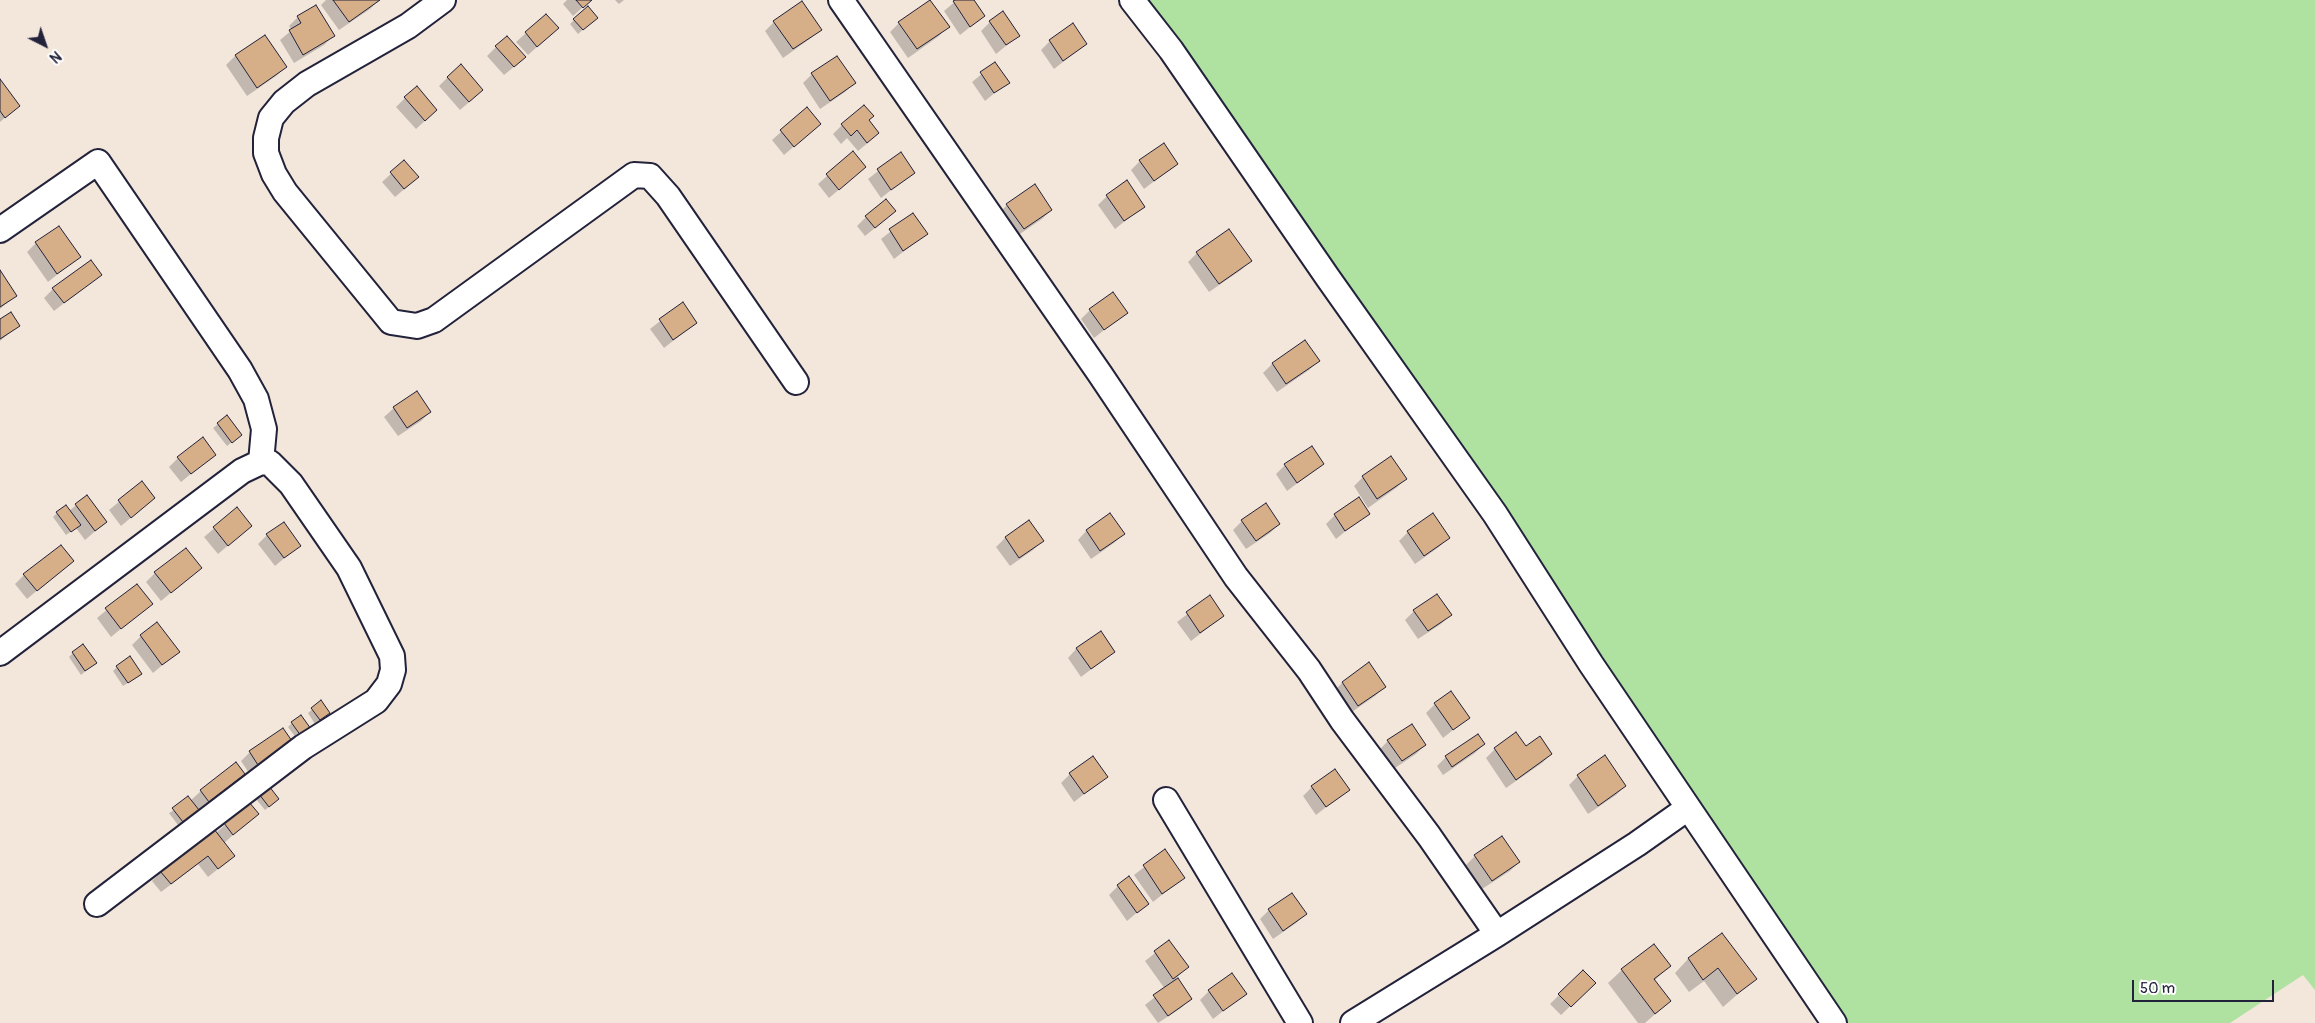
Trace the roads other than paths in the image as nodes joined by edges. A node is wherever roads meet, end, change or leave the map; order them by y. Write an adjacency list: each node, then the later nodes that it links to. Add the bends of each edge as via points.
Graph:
1 (443, 0): 5 (street, via 408,26 307,84 284,102 271,118 266,138 266,153 285,192 391,322 417,326 434,320 634,175 650,176 668,196)
2 (840, 0): 11 (street, via 1100,374 1236,578 1309,670)
3 (1132, 0): 9 (street, via 1171,50 1495,514)
4 (0, 230): 6 (street, via 98,162 240,370 256,399 264,428)
5 (796, 382)
6 (261, 462): 7 (street, via 242,471); 10 (street, via 270,463 291,484 349,568 392,656 394,670 389,684 376,700 302,747)
7 (0, 653)
8 (1166, 800): 12 (street)
9 (1688, 808): 11 (street); 14 (street)
10 (97, 904)
11 (1496, 934): 13 (street)
12 (1300, 1023)
13 (1353, 1023)
14 (1834, 1023)

